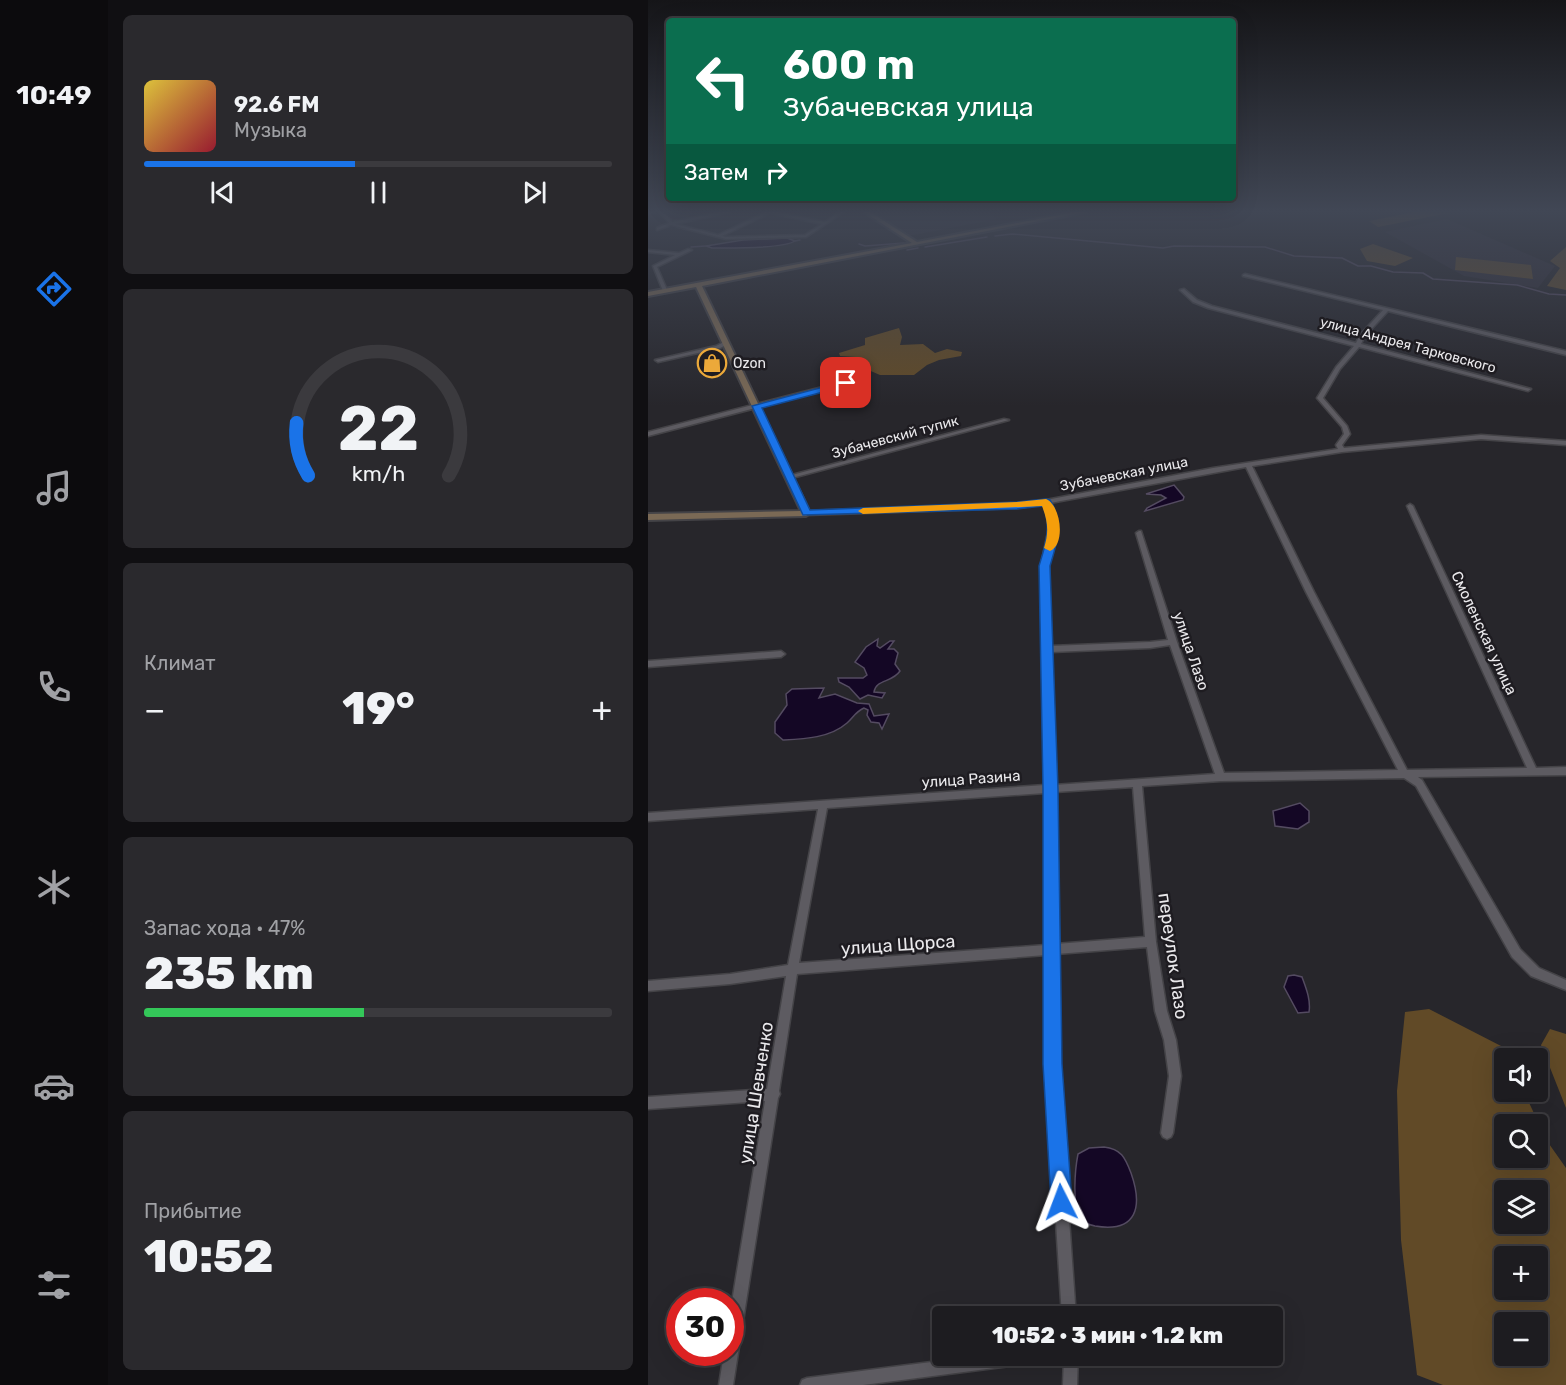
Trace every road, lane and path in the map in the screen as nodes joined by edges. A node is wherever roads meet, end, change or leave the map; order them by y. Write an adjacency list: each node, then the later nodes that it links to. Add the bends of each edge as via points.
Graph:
1 (660, 277): 5 (street)
2 (737, 277): 4 (street)
3 (1252, 277): 8 (street)
4 (698, 284): 5 (street); 9 (street)
5 (665, 290): 7 (street)
6 (1182, 290): 10 (street, улица Андрея Тарковского, via 1195,301 1210,306)
7 (648, 294)
8 (1387, 309): 10 (street); 11 (street)
9 (726, 343): 12 (street); 15 (street)
10 (1358, 345): 14 (street, улица Андрея Тарковского); 19 (street, via 1320,398 1346,427 1347,434 1339,445)
11 (1566, 353)
12 (658, 360)
13 (846, 383): 15 (street)
14 (1528, 389)
15 (757, 406): 17 (street); 21 (street)
16 (1006, 420): 21 (street, Зубачевский тупик)
17 (648, 434)
18 (1566, 443): 19 (street, Зубачевская улица, via 1481,437)
19 (1341, 450): 20 (street, Зубачевская улица)
20 (1248, 464): 22 (street, Зубачевская улица); 33 (street)
21 (790, 477): 24 (street)
22 (1046, 502): 24 (street, Зубачевская улица); 28 (street, via 1054,523 1045,566)
23 (1410, 506): 32 (street, Смоленская улица)
24 (806, 513): 25 (street, Зубачевская улица)
25 (648, 518)
26 (1138, 533): 27 (street, улица Лазо)
27 (1173, 642): 28 (street); 34 (street, улица Лазо)
28 (1048, 649): 36 (street)
29 (781, 654): 30 (street)
30 (648, 664)
31 (1566, 771): 32 (street, улица Разина)
32 (1533, 772): 33 (street, улица Разина)
33 (1404, 773): 34 (street, улица Разина); 42 (street, via 1419,783 1516,953 1535,972)
34 (1221, 777): 35 (street, улица Разина)
35 (1137, 783): 36 (street, улица Разина); 39 (street, переулок Лазо)
36 (1050, 789): 37 (street, улица Разина); 40 (street)
37 (823, 806): 38 (street, улица Разина); 41 (street, улица Шевченко)
38 (648, 818)
39 (1151, 942): 40 (street, улица Щорса); 46 (street, переулок Лазо, via 1174,1076)
40 (1050, 951): 41 (street, улица Щорса); 47 (street)
41 (795, 969): 43 (street, улица Щорса); 44 (street, улица Шевченко)
42 (1566, 985)
43 (648, 986)
44 (774, 1094): 45 (street); 50 (street, улица Шевченко)
45 (648, 1103)
46 (1167, 1133)
47 (1068, 1306)
48 (956, 1366): 51 (street)
49 (1071, 1366): 52 (street)
50 (726, 1385)
51 (807, 1385)
52 (1070, 1385)

